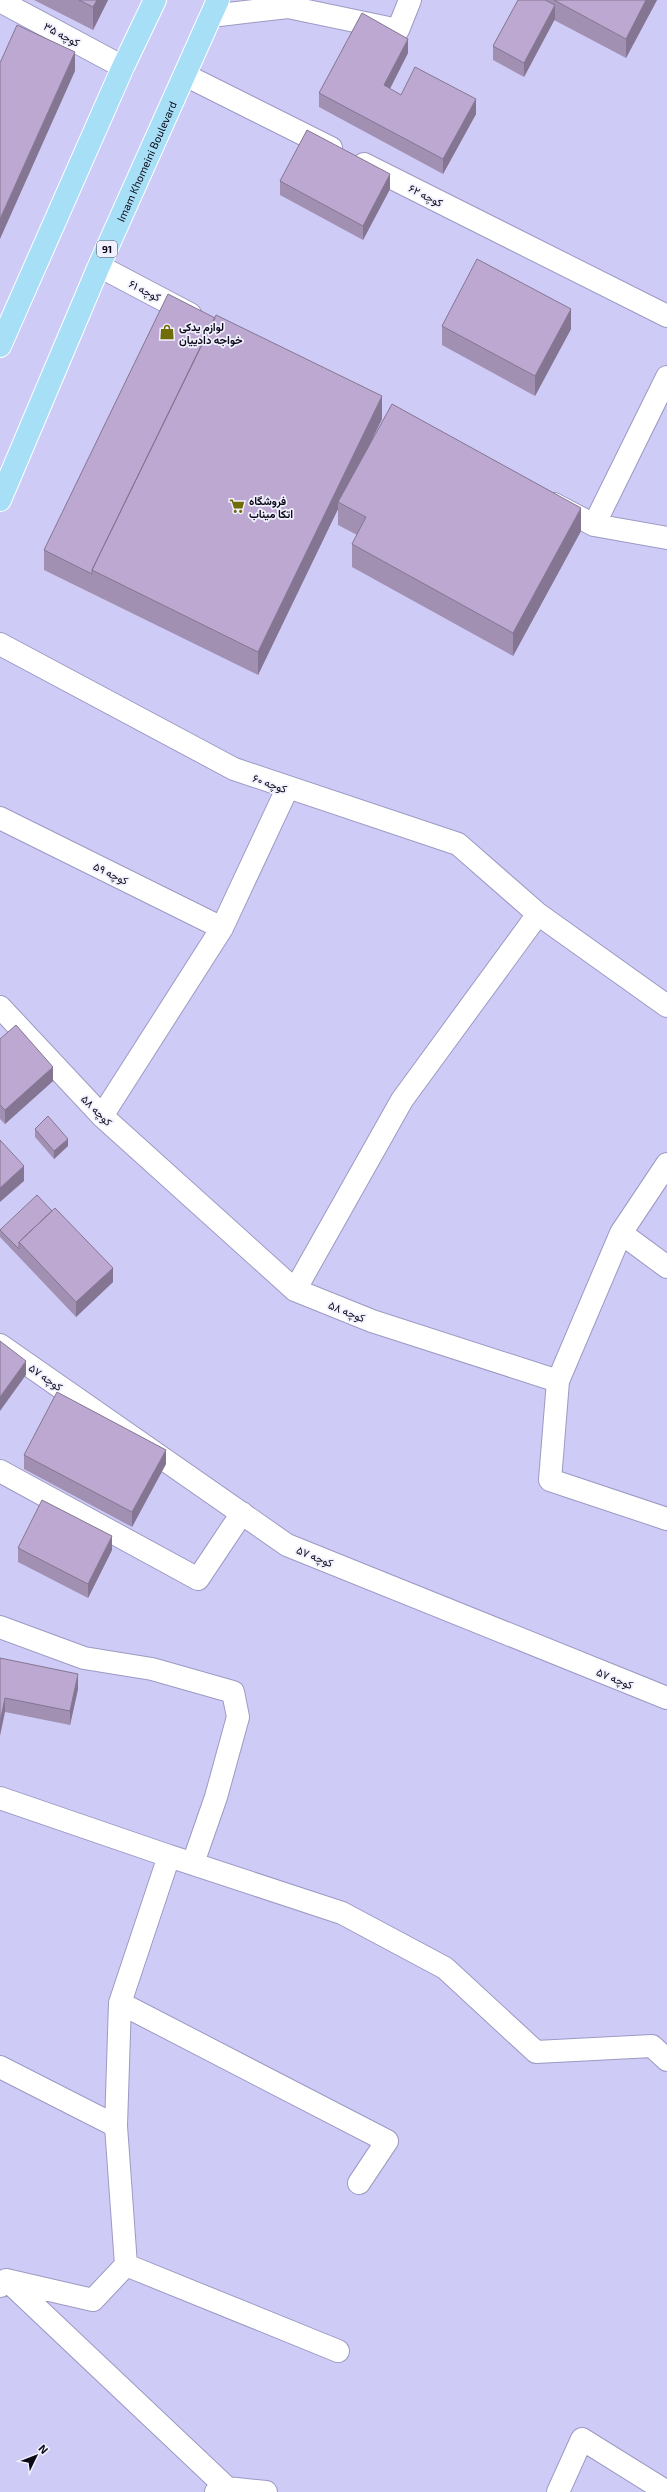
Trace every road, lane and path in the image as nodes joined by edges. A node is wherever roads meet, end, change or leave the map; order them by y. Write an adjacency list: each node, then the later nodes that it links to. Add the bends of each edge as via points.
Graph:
1 (155, 0): 5 (main road)
2 (410, 0): 4 (street, via 398,30 288,7)
3 (0, 1): 5 (street, کوچه ۳۵)
4 (214, 8): 6 (main road, Imam Khomeini Boulevard / 91)
5 (123, 67): 10 (main road)
6 (185, 75): 7 (main road, Imam Khomeini Boulevard / 91); 8 (street, کوچه ۶۲)
7 (99, 266): 9 (street, کوچه ۶۱); 13 (main road, Imam Khomeini Boulevard / 91)
8 (667, 316)
9 (211, 324)
10 (0, 346)
11 (667, 377): 14 (street)
12 (539, 496): 14 (street)
13 (0, 500)
14 (594, 525): 15 (street)
15 (667, 538)
16 (0, 644): 17 (street, کوچه ۶۰, via 234,769)
17 (287, 789): 19 (street, کوچه ۶۰, via 458,844); 20 (street)
18 (0, 818): 20 (street, کوچه ۵۹)
19 (538, 914): 21 (street, کوچه ۶۰); 27 (street, via 402,1100)
20 (222, 928): 23 (street)
21 (667, 1006)
22 (0, 1007): 23 (street, کوچه ۵۸)
23 (102, 1116): 27 (street, کوچه ۵۸)
24 (667, 1164): 25 (street)
25 (621, 1233): 26 (street); 29 (street)
26 (667, 1267)
27 (295, 1290): 29 (street, کوچه ۵۸, via 372,1321)
28 (0, 1345): 31 (street, کوچه ۵۷)
29 (558, 1381): 32 (street, via 550,1480)
30 (0, 1472): 31 (street, via 198,1579)
31 (242, 1513): 34 (street, کوچه ۵۷, via 287,1545)
32 (667, 1519)
33 (0, 1627): 37 (street, via 84,1658 152,1668 233,1692 238,1717 216,1797)
34 (667, 1698)
35 (0, 1798): 36 (street)
36 (169, 1856): 37 (street); 38 (street)
37 (193, 1863): 39 (street, via 342,1913 445,1968 536,2052 652,2046)
38 (120, 2003): 41 (street); 42 (street, via 387,2141)
39 (667, 2060)
40 (0, 2067): 41 (street)
41 (116, 2126): 43 (street)
42 (359, 2183)
43 (126, 2265): 44 (street, via 93,2300); 45 (street)
44 (2, 2280): 46 (street)
45 (338, 2351)
46 (222, 2490): 47 (street)
47 (266, 2492)
48 (558, 2492): 49 (street, via 582,2439)
49 (667, 2492)

